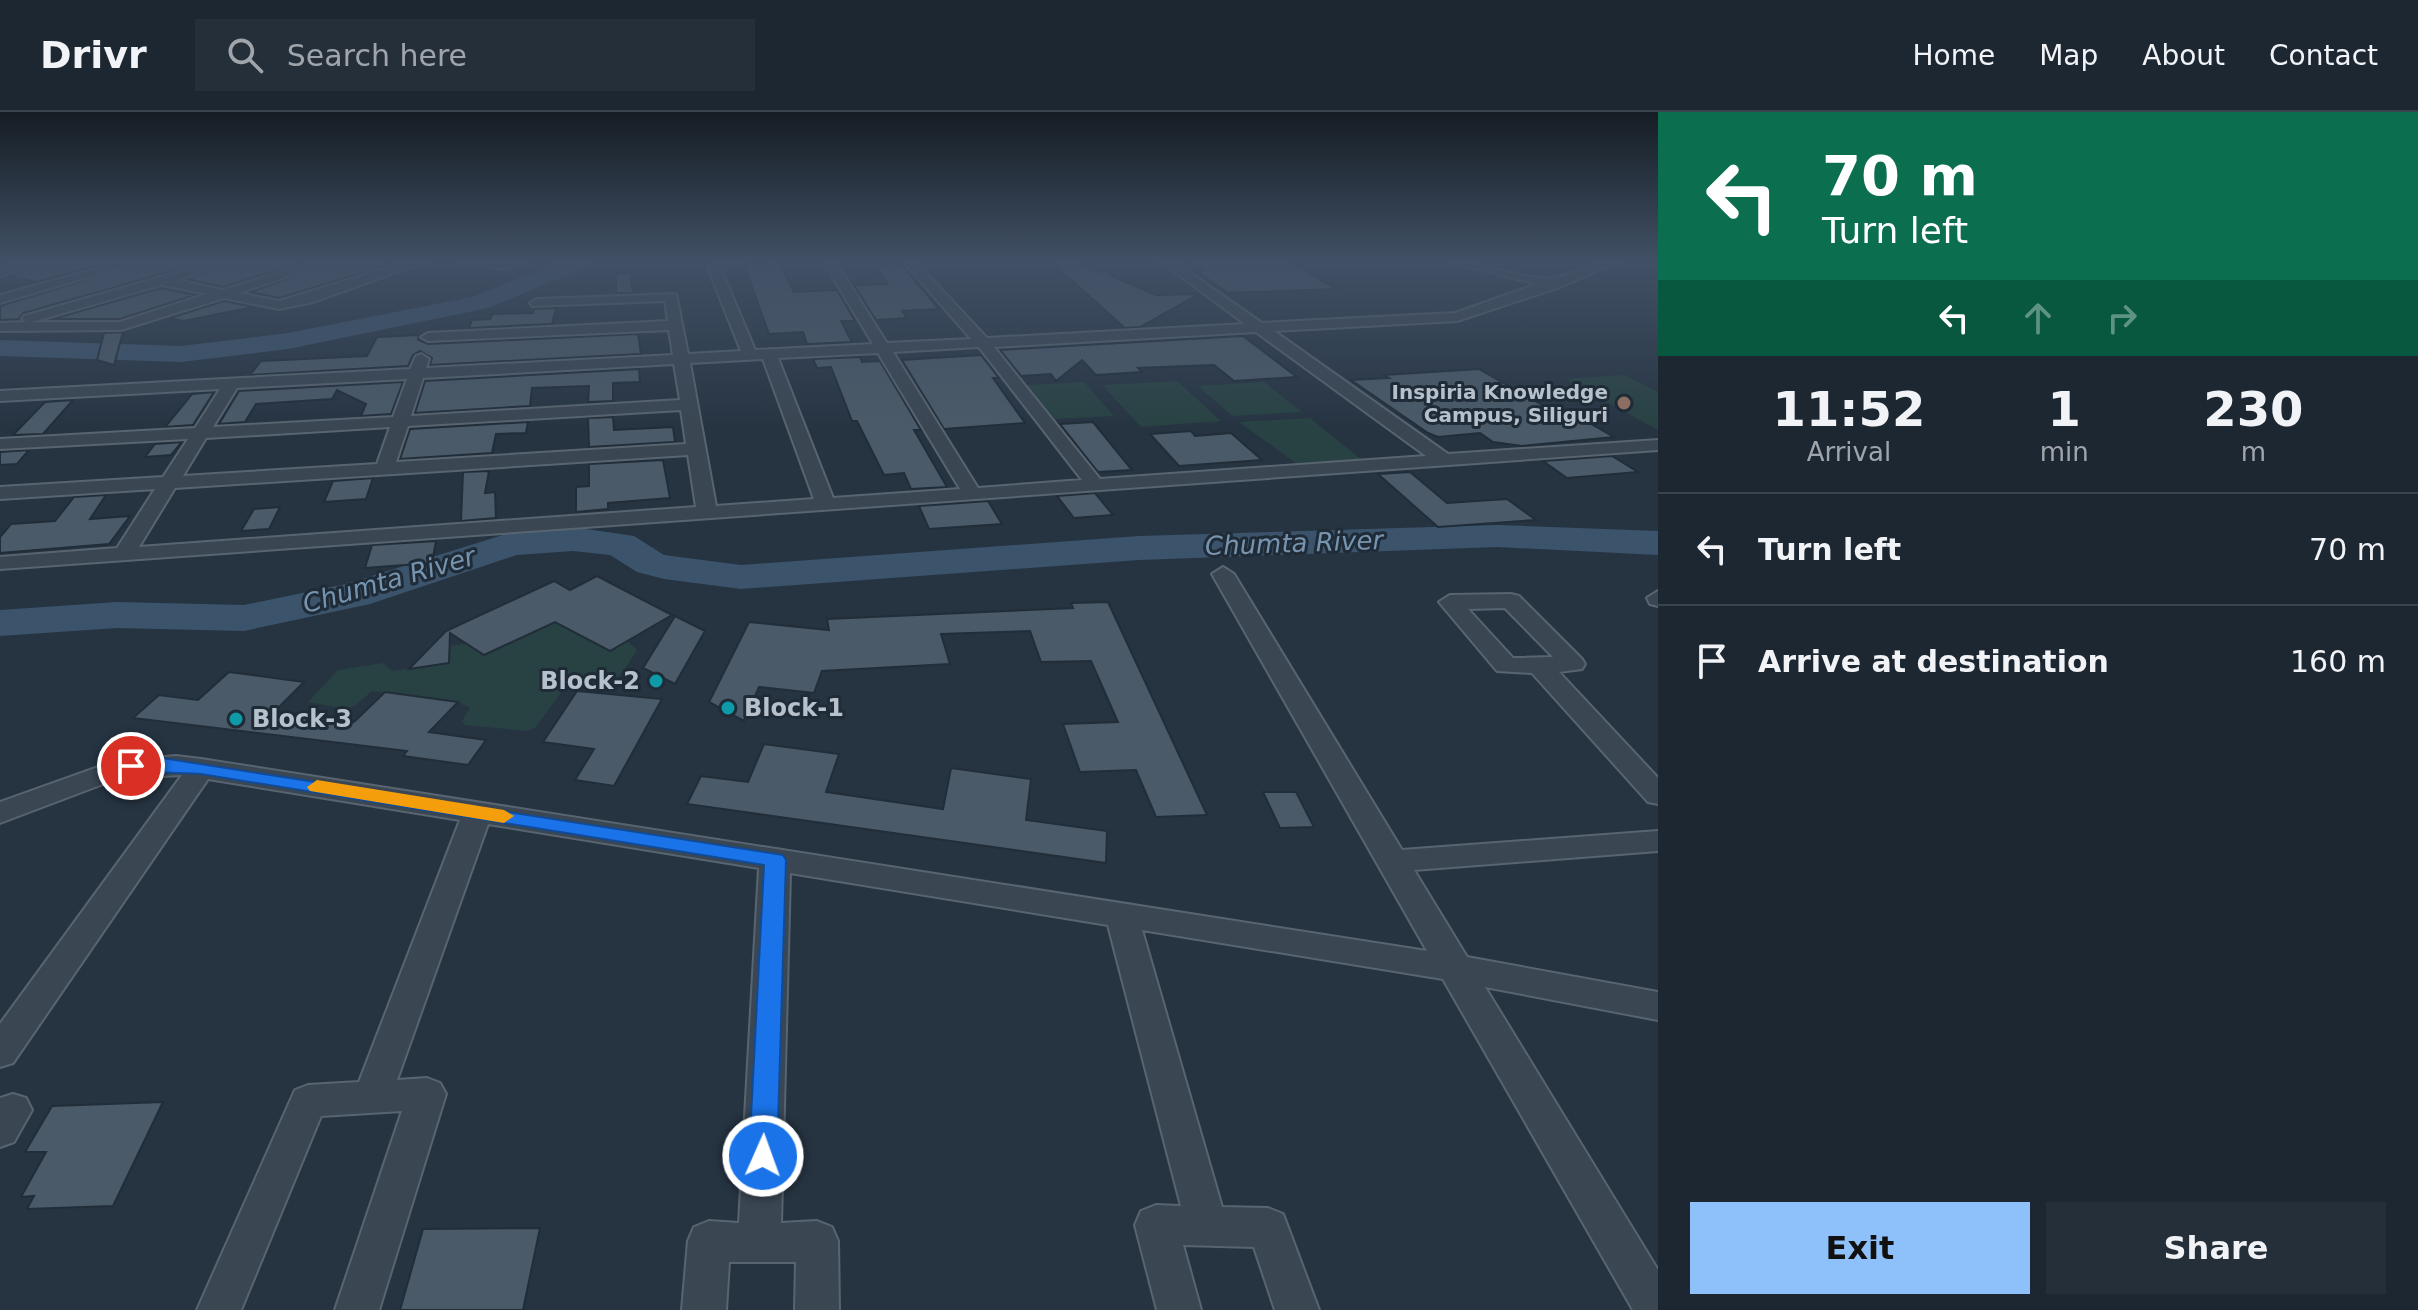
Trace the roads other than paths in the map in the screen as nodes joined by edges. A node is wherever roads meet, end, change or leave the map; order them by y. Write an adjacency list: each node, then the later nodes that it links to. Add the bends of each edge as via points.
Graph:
1 (36, 317): 10 (street)
2 (148, 317): 10 (street, via 112,328)
3 (674, 317): 9 (street)
4 (734, 317): 15 (street)
5 (865, 317): 13 (street)
6 (959, 317): 12 (street)
7 (1244, 317): 11 (street)
8 (1457, 317): 11 (street)
9 (675, 325): 16 (street); 17 (street, via 430,331)
10 (1, 327)
11 (1260, 328): 12 (street); 26 (street)
12 (983, 343): 13 (street); 29 (street)
13 (885, 348): 14 (street); 31 (street)
14 (769, 355): 15 (street); 32 (street)
15 (750, 356): 16 (street)
16 (681, 359): 17 (street); 20 (street)
17 (416, 373): 18 (street); 21 (street)
18 (232, 383): 19 (street); 22 (street)
19 (0, 396)
20 (689, 405): 21 (street); 25 (street)
21 (401, 421): 22 (street); 27 (street)
22 (201, 432): 23 (street); 28 (street)
23 (0, 444)
24 (1658, 445): 26 (street)
25 (696, 449): 27 (street); 33 (street)
26 (1445, 461): 29 (street)
27 (385, 468): 28 (street)
28 (169, 482): 30 (street); 34 (street)
29 (1096, 486): 31 (street)
30 (0, 493)
31 (973, 495): 32 (street)
32 (826, 506): 33 (street)
33 (707, 514): 34 (street)
34 (123, 555): 35 (street)
35 (0, 563)
36 (1223, 574): 44 (street)
37 (1539, 665): 37 (street, via 1573,664 1511,601 1450,602 1506,666); 39 (street)
38 (201, 768): 40 (street); 41 (street, via 162,764 115,770); 48 (street)
39 (1658, 795)
40 (478, 812): 43 (street); 49 (street)
41 (0, 813)
42 (1658, 841): 44 (street)
43 (775, 860): 45 (street); 53 (street)
44 (1392, 861): 46 (street)
45 (1122, 915): 46 (street); 52 (street)
46 (1455, 968): 47 (street); 60 (street)
47 (1658, 1006)
48 (0, 1052)
49 (371, 1100): 54 (street, via 308,1101); 55 (street, via 427,1094)
50 (0, 1111): 51 (street, via 13,1110)
51 (0, 1130)
52 (1207, 1228): 58 (street, via 1156,1225); 59 (street, via 1268,1228)
53 (759, 1244): 56 (street, via 709,1241); 57 (street, via 817,1241)
54 (219, 1310)
55 (357, 1310)
56 (704, 1310)
57 (817, 1310)
58 (1179, 1310)
59 (1297, 1310)
60 (1657, 1310)

